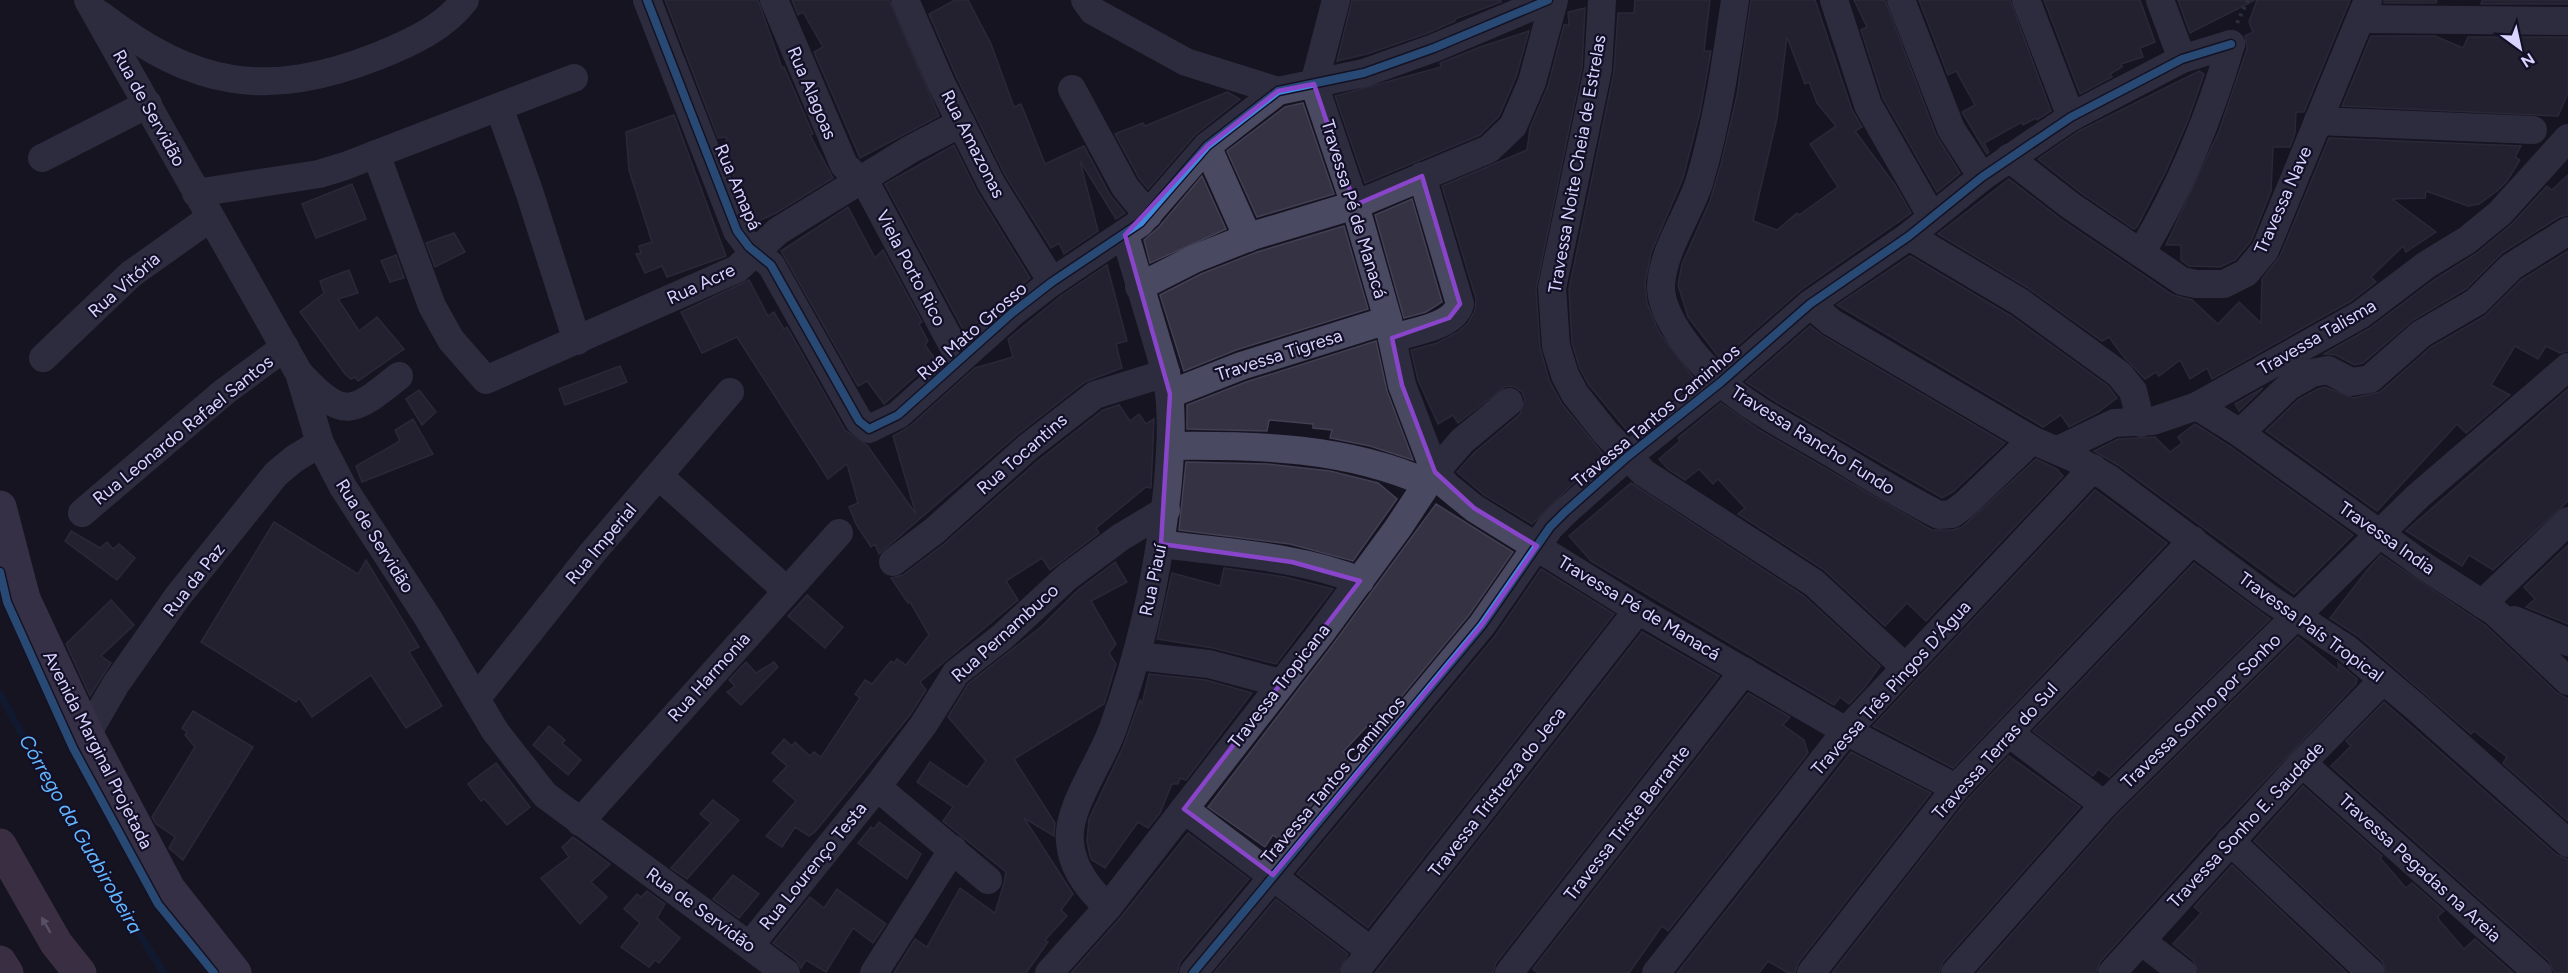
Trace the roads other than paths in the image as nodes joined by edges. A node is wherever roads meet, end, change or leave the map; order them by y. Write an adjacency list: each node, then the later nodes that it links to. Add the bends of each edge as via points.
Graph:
1 (465, 0): 15 (street, via 432,30 355,65 290,80 243,82 179,63 126,34)
2 (647, 0): 45 (street, Rua Amapá, via 737,231)
3 (774, 0): 36 (street, Rua Alagoas, via 832,142)
4 (905, 0): 27 (street, Rua Amazonas)
5 (1085, 0): 22 (street, via 1093,11 1186,62)
6 (1336, 0): 20 (street)
7 (1548, 0): 20 (street, via 1434,48 1364,73)
8 (1554, 0): 34 (street, via 1537,66 1513,126 1489,149)
9 (1602, 0): 70 (street, Travessa Noite Cheia de Estrelas, via 1598,69 1552,288 1553,320 1556,346 1575,394)
10 (1735, 0): 58 (street, Travessa Rancho Fundo, via 1710,148 1661,284 1662,302 1674,326)
11 (1834, 0): 40 (street, via 1868,105)
12 (1901, 0): 35 (street, via 1951,129)
13 (2026, 0): 25 (street)
14 (2160, 0): 18 (street)
15 (90, 4): 23 (street, Rua de Servidão)
16 (2365, 10): 17 (street); 26 (street, Travessa Nave)
17 (2568, 21)
18 (2182, 59): 25 (street, Travessa Tantos Caminhos); 46 (street, Travessa Tantos Caminhos, via 2231,44 2184,177)
19 (574, 78): 24 (street)
20 (1314, 84): 22 (street); 38 (street, Travessa Pé de Manacá)
21 (1072, 89): 39 (street, via 1110,162)
22 (1278, 91): 30 (street, Rua Mato Grosso)
23 (148, 104): 32 (street); 37 (street, Rua de Servidão)
24 (499, 106): 31 (street); 51 (street)
25 (2071, 117): 33 (street, Travessa Tantos Caminhos)
26 (2318, 121): 28 (street); 46 (street, Travessa Nave, via 2265,250 2246,273 2224,284 2196,284 2167,272)
27 (961, 123): 36 (street, Rua Acre); 47 (street, Rua Amazonas, via 991,183)
28 (2533, 130)
29 (2568, 138): 62 (street, Travessa Talisma, via 2500,213 2467,240 2426,265 2360,315)
30 (1207, 146): 39 (street, Rua Mato Grosso); 44 (street)
31 (376, 154): 37 (street, via 319,174); 51 (street, Rua Acre, via 432,306 451,339 486,380)
32 (42, 158)
33 (2010, 158): 35 (street, Travessa Tantos Caminhos); 46 (street, Travessa Nave, via 2071,206)
34 (1422, 176): 38 (street); 50 (street, Travessa Tigresa, via 1460,304 1449,318)
35 (1982, 177): 40 (street, Travessa Tantos Caminhos)
36 (858, 182): 45 (street, Rua Acre, via 778,231); 54 (street, Viela Porto Rico, via 873,196)
37 (203, 205): 52 (street, Rua de Servidão); 53 (street, Rua Vitória)
38 (1354, 205): 44 (street); 50 (street, Travessa Pé de Manacá)
39 (1148, 215): 42 (street, Rua Mato Grosso)
40 (1932, 217): 43 (street, Travessa Tantos Caminhos)
41 (2568, 231): 65 (street, via 2511,267 2476,302 2421,334 2370,379 2351,382 2328,370 2312,373 2282,392)
42 (1125, 235): 47 (street, Rua Mato Grosso); 48 (street, Rua Piauí)
43 (1910, 236): 49 (street, Travessa Tantos Caminhos); 63 (street, via 2020,302 2119,374 2133,391)
44 (1248, 238): 48 (street)
45 (757, 252): 51 (street, Rua Acre, via 737,269); 64 (street, Rua Amapá, via 771,265 850,407)
46 (2141, 253)
47 (1052, 282): 54 (street, Rua Mato Grosso)
48 (1139, 287): 59 (street, Rua Piauí)
49 (1810, 304): 58 (street, Travessa Tantos Caminhos); 66 (street, Travessa País Tropical, via 1832,322)
50 (1390, 329): 59 (street, Travessa Tigresa); 73 (street, Travessa Pé de Manacá, via 1402,385)
51 (578, 341)
52 (285, 347): 56 (street, Rua de Servidão); 76 (street, Rua Leonardo Rafael Santos, via 224,392)
53 (43, 358)
54 (960, 359): 64 (street, Rua Mato Grosso, via 898,415)
55 (2568, 367): 79 (street, Travessa Sonho por Sonho)
56 (299, 373): 57 (street, via 339,408 368,400); 67 (street, Rua de Servidão)
57 (399, 376)
58 (1721, 382): 66 (street, Travessa Rancho Fundo, via 1757,410 1940,515 1952,514 1964,505); 70 (street, Travessa Tantos Caminhos)
59 (1168, 383): 68 (street, Rua Piauí); 83 (street, Rua Tocantins, via 1095,395)
60 (730, 392): 72 (street, Rua Imperial)
61 (1509, 402): 73 (street, Travessa Tropicana, via 1462,441)
62 (2197, 406): 63 (street, Travessa Talisma); 65 (street, Travessa India)
63 (2141, 423): 69 (street, Travessa Talisma, via 2114,423)
64 (869, 429)
65 (2240, 433): 79 (street, Travessa India)
66 (2032, 440): 69 (street, Travessa País Tropical)
67 (320, 443): 96 (street, Rua de Servidão, via 343,487); 99 (street, Rua da Paz, via 276,474 178,596 116,684)
68 (1171, 446): 73 (street, via 1253,445 1290,449 1378,464); 75 (street, Rua Piauí)
69 (2058, 450): 71 (street, Travessa País Tropical)
70 (1627, 457): 82 (street, Travessa Tantos Caminhos, via 1565,512); 91 (street, Travessa Noite Cheia de Estrelas, via 1660,485 1814,583)
71 (2092, 468): 80 (street, Travessa País Tropical); 91 (street, Travessa Três Pingos D'Água)
72 (659, 476): 85 (street); 96 (street, Rua Imperial)
73 (1431, 478): 82 (street, Travessa Pé de Manacá); 84 (street, Travessa Tropicana)
74 (0, 507): 99 (main road, Avenida Marginal Projetada, via 24,599)
75 (1166, 510): 81 (street, Rua Piauí); 101 (street, Rua Pernambuco, via 1067,577 956,673)
76 (82, 513)
77 (2568, 521): 86 (street)
78 (839, 533): 85 (street, Rua Harmonia)
79 (2379, 533): 86 (street, Travessa India); 88 (street, Travessa Sonho por Sonho)
80 (2193, 540): 88 (street, Travessa País Tropical, via 2270,599); 98 (street, Travessa Terras do Sul)
81 (1161, 544): 84 (street, via 1292,562); 90 (street, Rua Piauí)
82 (1537, 546): 87 (street, Travessa Pé de Manacá); 110 (street, Travessa Tantos Caminhos, via 1482,626)
83 (893, 562)
84 (1360, 581): 95 (street, Travessa Tropicana)
85 (787, 591): 105 (street, Rua Harmonia)
86 (2489, 608): 89 (street); 94 (street, Travessa India)
87 (1638, 610): 92 (street, Travessa Pé de Manacá); 115 (street, Travessa Tristreza do Jeca)
88 (2299, 616): 93 (street, Travessa País Tropical); 103 (street, Travessa Sonho por Sonho)
89 (2568, 642)
90 (1137, 656): 95 (street, via 1209,664); 112 (street, Rua Piauí, via 1113,730 1078,804 1069,841 1088,888)
91 (1906, 668): 97 (street, Travessa Três Pingos D'Água)
92 (1744, 671): 97 (street, Travessa Pé de Manacá); 125 (street, Travessa Triste Berrante)
93 (2383, 680): 100 (street, Travessa Sonho E. Saudade); 107 (street, Travessa País Tropical)
94 (2568, 681)
95 (1280, 682): 104 (street, Travessa Tropicana)
96 (476, 699): 105 (street, Rua de Servidão, via 495,731 545,795)
97 (1846, 731): 102 (street, Travessa Pé de Manacá); 126 (street, Travessa Três Pingos D'Água)
98 (2009, 733): 102 (street, Travessa Terras do Sul); 103 (street)
99 (87, 734): 119 (main road, Avenida Marginal Projetada, via 169,889)
100 (2302, 763): 106 (street, Travessa Sonho E. Saudade); 132 (street, Travessa Pegadas na Areia)
101 (877, 787): 109 (street); 114 (street, Rua Lourenço Testa)
102 (1956, 788): 127 (street, Travessa Terras do Sul)
103 (2104, 805): 128 (street, Travessa Sonho por Sonho)
104 (1184, 809): 110 (street); 112 (street, Travessa Tropicana)
105 (580, 822): 114 (street, Rua de Servidão)
106 (2230, 841): 113 (street, Travessa Sonho E. Saudade); 131 (street)
107 (2568, 843)
108 (0, 845): 118 (highway, one-way to 108, via 56,943)
109 (953, 849): 111 (street); 121 (street)
110 (1273, 875): 115 (street); 123 (street, Travessa Tantos Caminhos)
111 (988, 880)
112 (1108, 907): 122 (street, Travessa Tropicana)
113 (2141, 941): 129 (street, Travessa Sonho E. Saudade); 130 (street)
114 (750, 945): 120 (street, Rua de Servidão)
115 (1371, 951): 124 (street, Travessa Tristreza do Jeca)
116 (0, 962): 117 (highway)
117 (7, 973)
118 (80, 973)
119 (235, 973)
120 (786, 973)
121 (874, 973)
122 (1049, 973)
123 (1193, 973)
124 (1354, 973)
125 (1509, 973)
126 (1656, 973)
127 (1810, 973)
128 (1955, 973)
129 (2112, 973)
130 (2183, 973)
131 (2371, 973)
132 (2538, 973)

